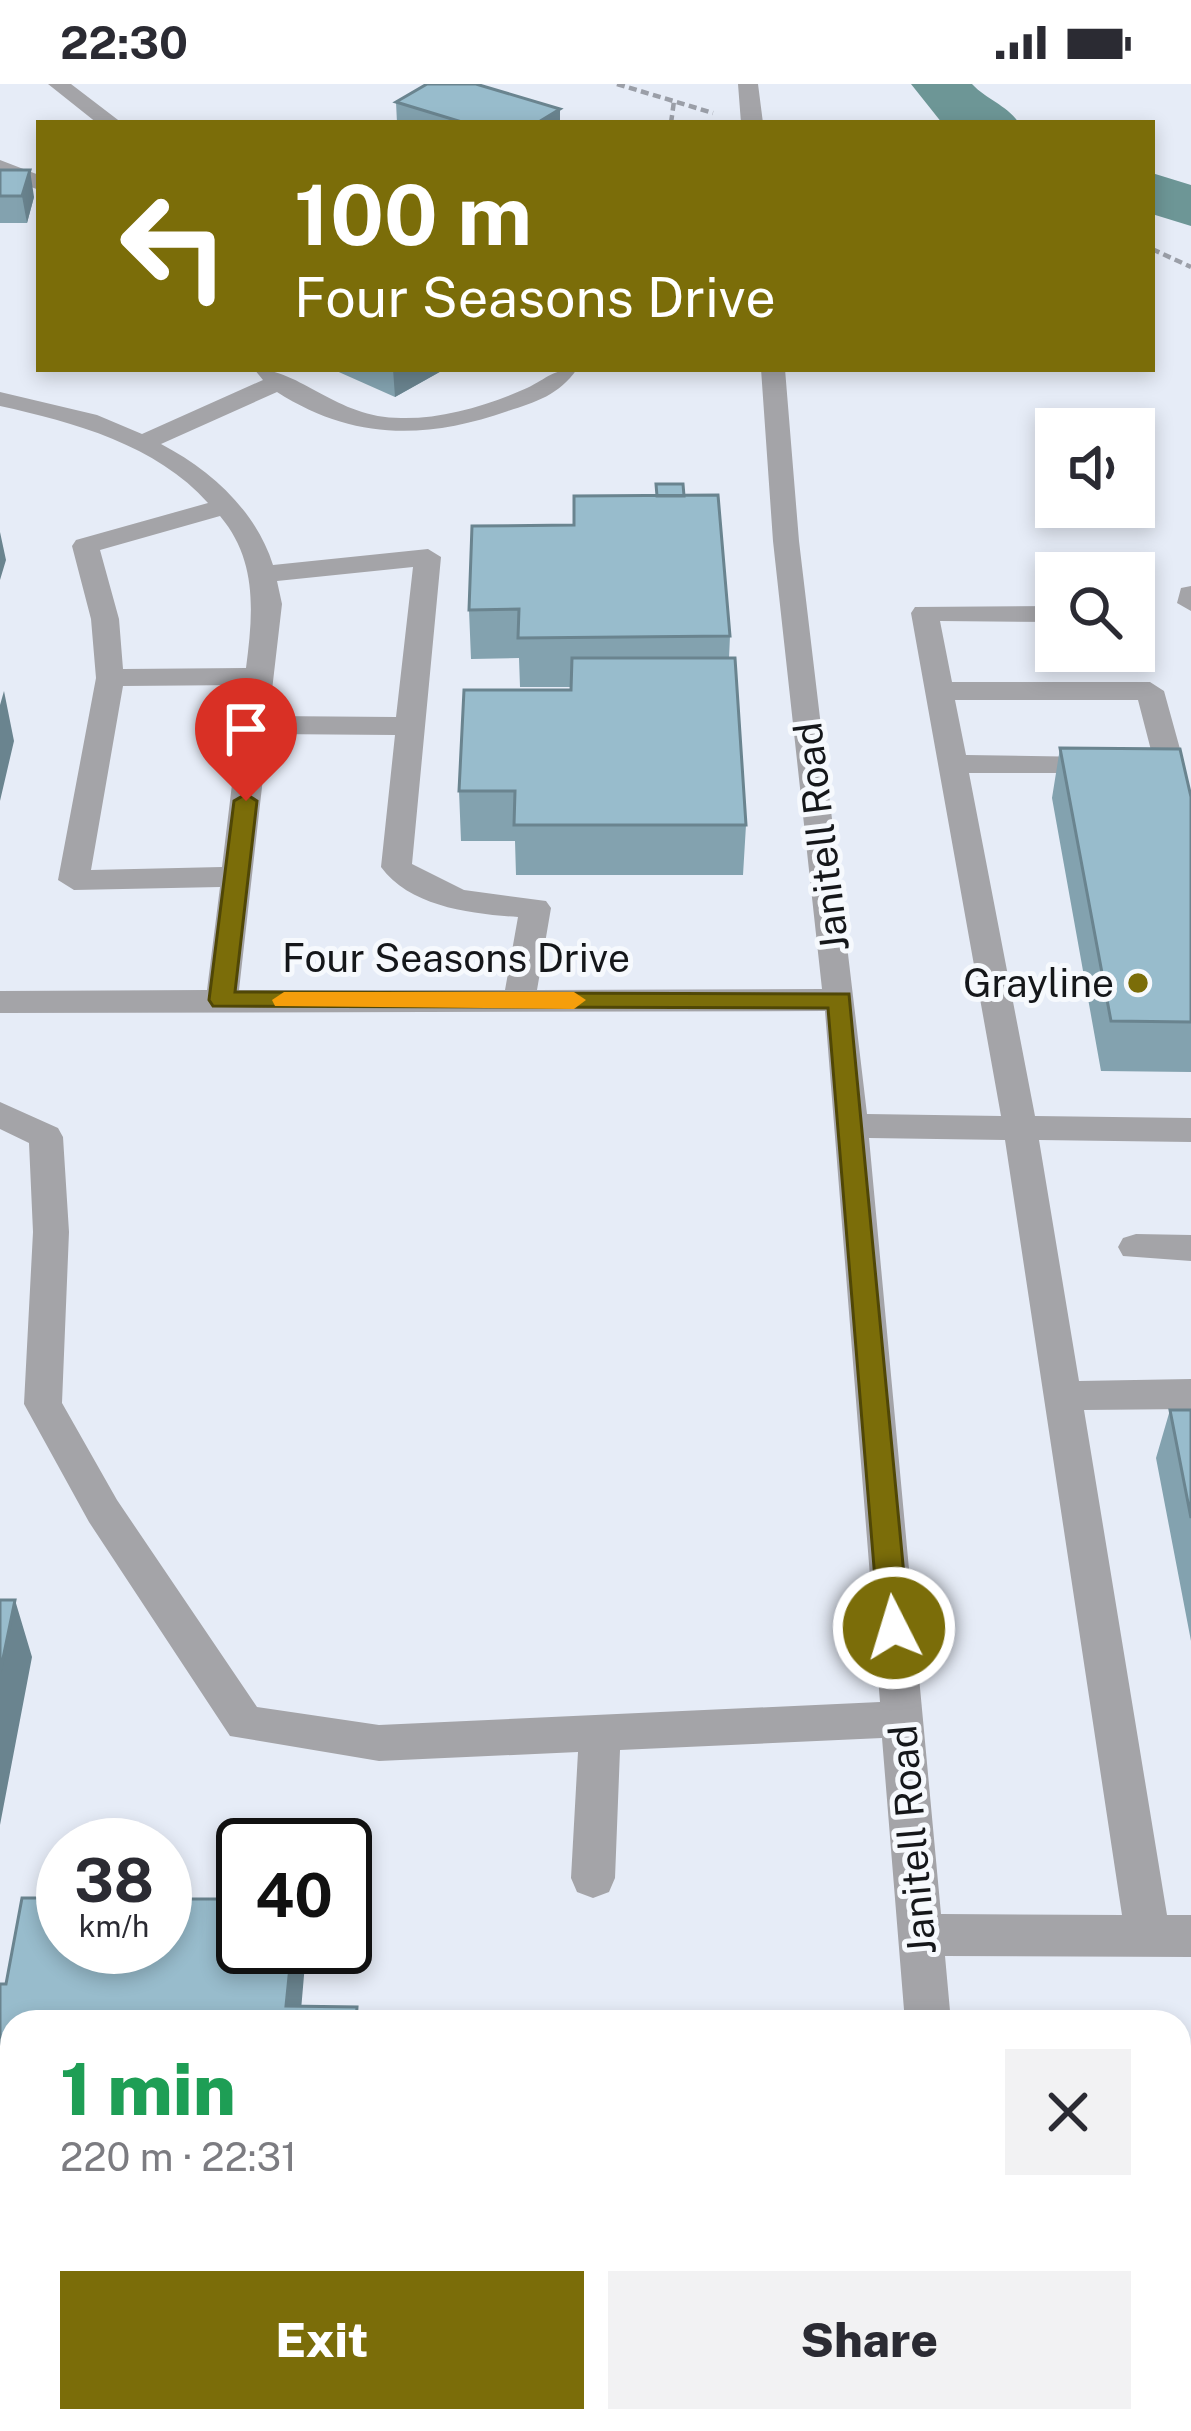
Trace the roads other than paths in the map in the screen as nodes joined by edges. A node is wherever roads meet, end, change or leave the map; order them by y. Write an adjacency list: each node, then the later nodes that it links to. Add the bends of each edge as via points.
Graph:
1 (58, 84): 3 (street)
2 (748, 84): 4 (street)
3 (107, 120)
4 (752, 120)
5 (0, 167): 6 (street)
6 (36, 182)
7 (563, 372): 9 (street, via 555,386 450,424 376,427 341,419)
8 (773, 372): 26 (street, Janitell Road)
9 (271, 376): 11 (street)
10 (0, 399): 11 (street)
11 (142, 443): 12 (street, via 198,476)
12 (226, 506): 13 (street); 18 (street, via 86,545)
13 (266, 574): 17 (street); 21 (street, via 428,557)
14 (1191, 594): 15 (street)
15 (1191, 603)
16 (1035, 614): 19 (street, via 925,614)
17 (260, 676): 18 (street); 20 (street)
18 (110, 678): 23 (street, via 74,880)
19 (939, 691): 22 (street); 22 (street, via 1150,691 1170,767)
20 (255, 725): 21 (street); 23 (street)
21 (410, 726): 25 (street, via 396,867 420,888 460,904 535,908)
22 (952, 764): 30 (street)
23 (236, 877): 24 (street)
24 (222, 1000): 25 (street, Four Seasons Drive); 27 (street, Four Seasons Drive)
25 (520, 1000): 26 (street, Four Seasons Drive)
26 (840, 1000): 29 (street, Janitell Road)
27 (0, 1002)
28 (0, 1114): 37 (street, via 46,1137 52,1232 43,1404 245,1723 379,1742)
29 (851, 1126): 30 (street); 36 (street, Janitell Road)
30 (1020, 1128): 31 (street); 35 (street)
31 (1191, 1130)
32 (1136, 1247): 33 (street)
33 (1191, 1248)
34 (1191, 1394): 35 (street)
35 (1062, 1396): 40 (street)
36 (902, 1719): 37 (street); 39 (street, Janitell Road)
37 (600, 1733): 38 (street)
38 (592, 1878)
39 (920, 1935): 40 (street); 41 (street, Janitell Road)
40 (1170, 1936)
41 (927, 2010)

